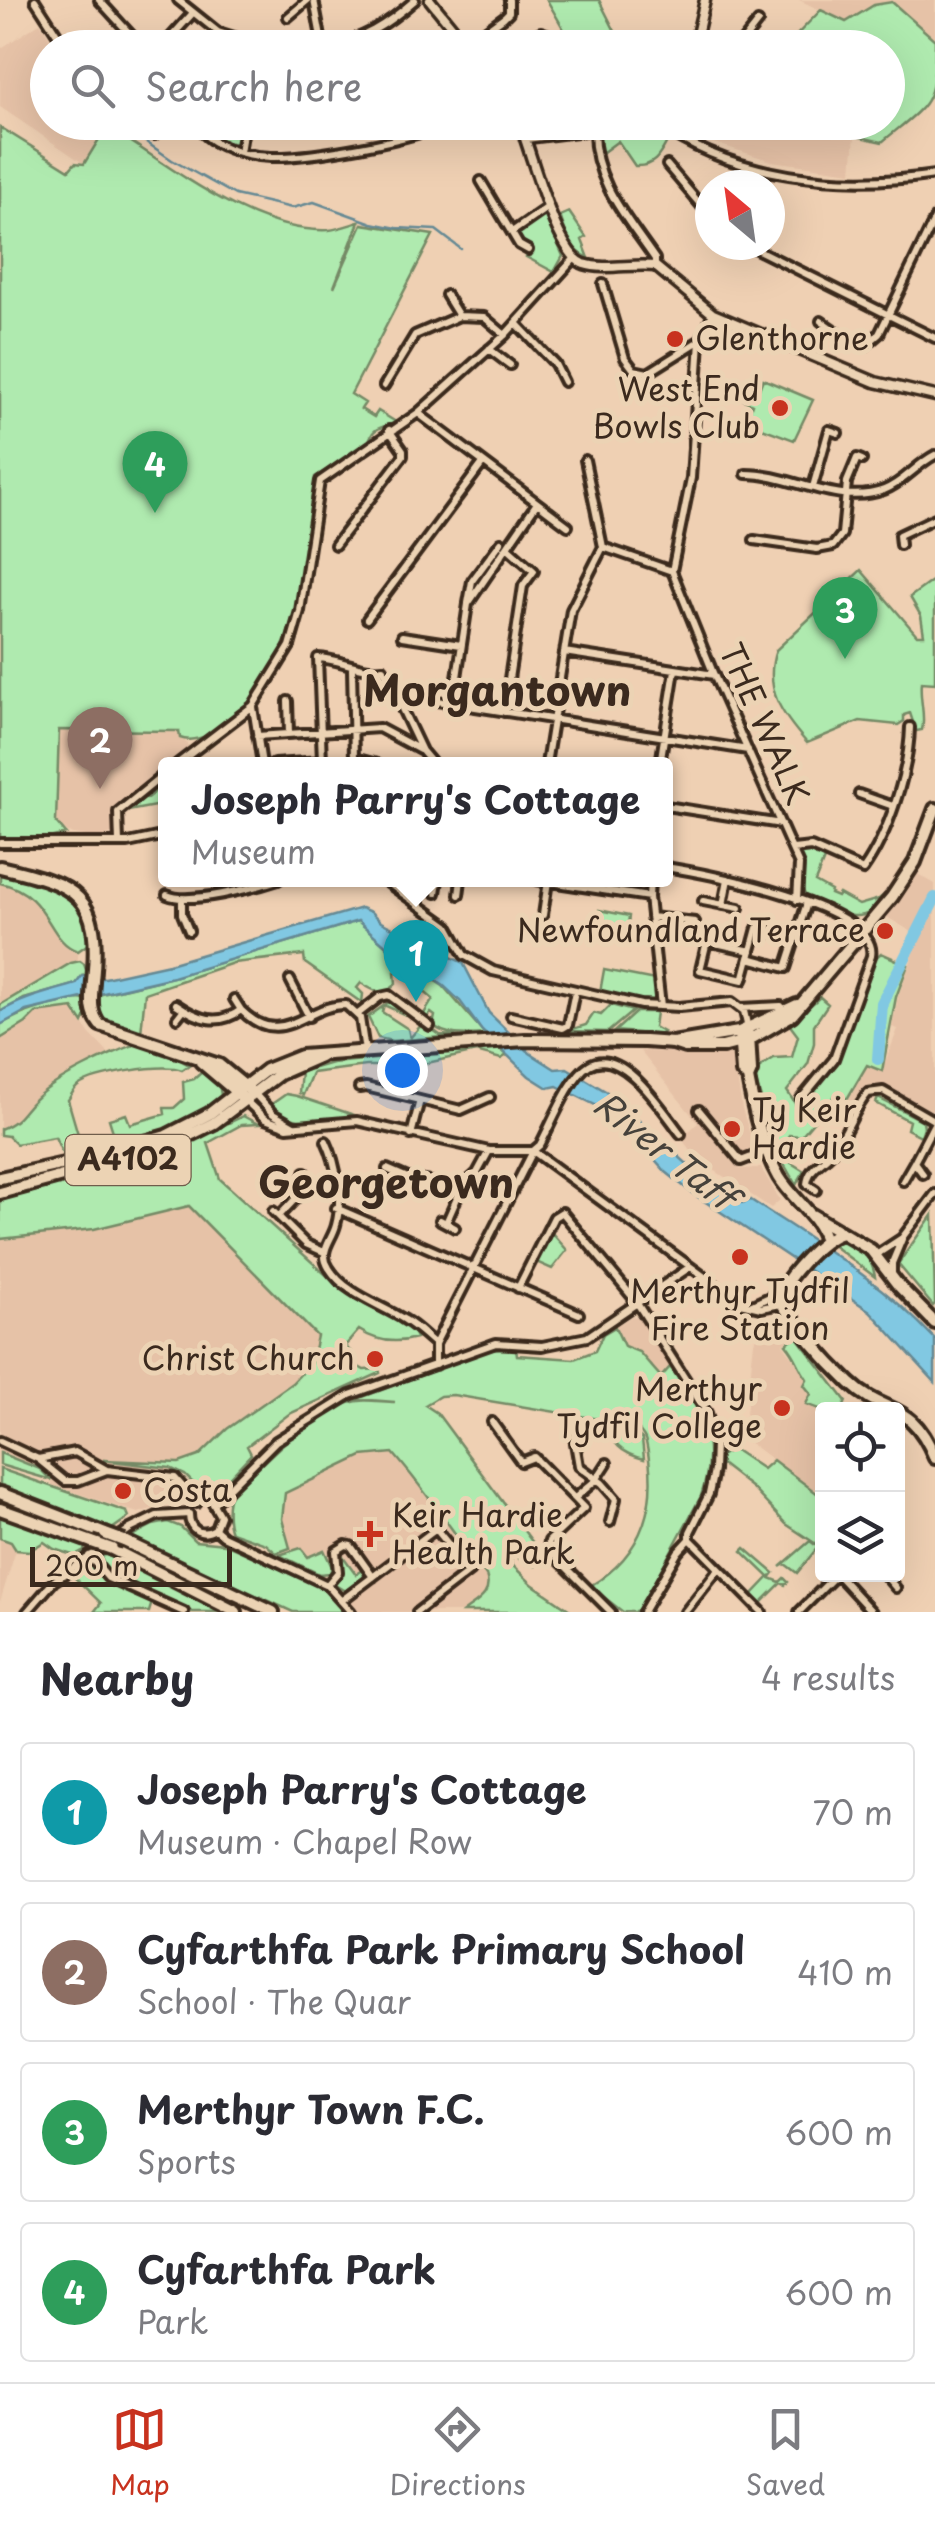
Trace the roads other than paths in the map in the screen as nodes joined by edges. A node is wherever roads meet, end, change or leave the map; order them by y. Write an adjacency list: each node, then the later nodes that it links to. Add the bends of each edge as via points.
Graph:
1 (35, 0): 13 (street)
2 (99, 0): 14 (street)
3 (178, 0): 9 (street)
4 (312, 0): 10 (street); 17 (street)
5 (415, 0): 18 (street)
6 (430, 0): 19 (street)
7 (509, 0): 12 (street, via 508,12)
8 (705, 0): 22 (street)
9 (192, 14): 15 (street); 16 (street)
10 (288, 17)
11 (758, 22): 23 (street)
12 (492, 26): 20 (street); 21 (street)
13 (54, 30)
14 (125, 30)
15 (177, 30)
16 (215, 30)
17 (320, 30)
18 (377, 30)
19 (454, 30)
20 (487, 30)
21 (495, 30)
22 (698, 30)
23 (752, 30)
24 (213, 140): 30 (street)
25 (242, 140): 30 (street)
26 (378, 140): 30 (street, via 271,157)
27 (527, 140): 35 (street)
28 (595, 140): 41 (street, via 604,182)
29 (682, 140): 32 (street, via 791,176 861,181)
30 (240, 152)
31 (667, 165): 34 (street)
32 (935, 175)
33 (481, 181): 37 (street)
34 (695, 198)
35 (549, 206): 37 (street); 39 (street)
36 (935, 218): 45 (street)
37 (512, 232): 38 (street)
38 (528, 250)
39 (574, 259): 41 (street); 48 (street)
40 (778, 260): 45 (street)
41 (655, 266): 44 (street)
42 (603, 284): 51 (street, via 634,370 648,373)
43 (446, 294): 46 (street)
44 (713, 314): 51 (street); 56 (street, via 874,382)
45 (888, 314): 47 (street, via 865,346); 50 (street)
46 (459, 316): 49 (street, via 484,316); 55 (street, via 415,335)
47 (821, 321)
48 (516, 323): 49 (street); 54 (street)
49 (504, 334): 52 (street)
50 (935, 338)
51 (700, 341): 75 (street, via 691,478)
52 (490, 348): 53 (street); 57 (street)
53 (510, 366)
54 (564, 382)
55 (384, 386)
56 (935, 396)
57 (418, 413): 58 (street); 63 (street)
58 (389, 430): 71 (street, via 403,456); 86 (street, via 320,481 290,646)
59 (838, 433): 65 (street, via 829,430)
60 (935, 455): 66 (street, via 881,492)
61 (585, 460): 74 (street)
62 (862, 460): 66 (street, via 857,458)
63 (482, 463): 67 (street); 76 (street)
64 (746, 474): 65 (street)
65 (813, 487): 66 (street)
66 (845, 495): 70 (street, via 844,526 832,546)
67 (537, 504): 69 (street); 72 (street)
68 (935, 518): 73 (street, via 899,535)
69 (568, 526)
70 (754, 540)
71 (335, 544)
72 (504, 545): 78 (street, via 468,604); 87 (street, via 534,571 523,586)
73 (900, 545)
74 (604, 547): 75 (street); 79 (street, via 571,610)
75 (672, 571): 82 (street, THE WALK)
76 (367, 619)
77 (402, 636): 78 (street)
78 (462, 645): 85 (street)
79 (564, 652): 81 (street); 88 (street)
80 (352, 669): 90 (street)
81 (675, 670): 82 (street); 94 (street)
82 (714, 676): 95 (street, THE WALK)
83 (418, 698): 85 (street)
84 (288, 701): 92 (street)
85 (453, 704): 87 (street)
86 (253, 706): 93 (street); 97 (street)
87 (504, 712): 88 (street)
88 (553, 720): 94 (street); 102 (street)
89 (910, 727): 106 (street, via 910,755)
90 (354, 730): 91 (street); 96 (street, via 379,728); 100 (street)
91 (320, 732): 92 (street); 96 (street, via 318,658 336,659 383,670); 99 (street)
92 (289, 734): 93 (street)
93 (257, 736): 98 (street)
94 (665, 737): 95 (street); 103 (street)
95 (748, 750): 109 (street, THE WALK)
96 (422, 752): 101 (street)
97 (186, 757)
98 (261, 757)
99 (322, 757)
100 (353, 757)
101 (426, 757)
102 (547, 757)
103 (661, 757)
104 (158, 780): 111 (street, via 118,812)
105 (859, 794): 106 (street)
106 (893, 806): 113 (street, via 863,870 811,847)
107 (673, 807): 109 (street)
108 (935, 809): 138 (main road, via 905,880)
109 (782, 824): 113 (street, THE WALK)
110 (158, 836): 111 (street)
111 (119, 843): 112 (street)
112 (0, 844)
113 (793, 848): 129 (street, THE WALK)
114 (0, 867): 156 (main road, via 61,884 84,904 96,939 91,1000 100,1026 219,1065)
115 (673, 868): 116 (street)
116 (728, 879): 129 (street); 132 (street)
117 (258, 887): 128 (street)
118 (394, 887): 142 (street, via 448,926 464,955 484,967)
119 (437, 887): 124 (street)
120 (460, 887): 125 (street)
121 (547, 887): 134 (street)
122 (582, 887): 127 (street)
123 (650, 887): 127 (street)
124 (436, 893)
125 (459, 894)
126 (167, 895): 128 (street)
127 (649, 897): 135 (street)
128 (182, 900): 137 (street)
129 (797, 900): 131 (street)
130 (703, 901): 132 (street)
131 (807, 904): 138 (street); 139 (street)
132 (723, 905): 133 (street)
133 (738, 908)
134 (543, 916)
135 (651, 917): 136 (street); 144 (street)
136 (696, 922)
137 (190, 930)
138 (863, 930): 153 (main road, via 784,1022); 157 (street, via 873,950 840,1044)
139 (796, 939): 140 (street, via 757,928); 140 (street, via 786,968)
140 (750, 955): 140 (street, via 743,980 700,970 707,941)
141 (284, 991): 150 (street, via 292,983)
142 (575, 991): 144 (street); 149 (street, via 563,1028)
143 (234, 999): 147 (street)
144 (661, 1006): 146 (street, via 727,1002)
145 (781, 1006): 146 (street)
146 (741, 1008): 153 (street)
147 (241, 1010): 150 (street, via 274,1026); 151 (street, via 216,1021 180,1007)
148 (358, 1014): 150 (street, via 341,1004); 152 (street, via 389,996); 154 (street)
149 (511, 1016)
150 (310, 1017)
151 (177, 1018)
152 (429, 1022)
153 (744, 1033): 154 (main road, via 722,1047 525,1040); 166 (main road, via 742,1072)
154 (365, 1051): 156 (main road, via 287,1061)
155 (366, 1076): 158 (street, via 363,1088)
156 (245, 1093): 163 (street, via 272,1123 357,1121); 173 (main road, A4102, via 166,1136); 180 (main road, A4102, via 195,1135 162,1149)
157 (801, 1099)
158 (420, 1100): 160 (street, via 461,1110 487,1099); 163 (street)
159 (699, 1110): 166 (street, via 738,1159)
160 (490, 1111)
161 (935, 1121): 168 (street); 179 (street, via 883,1091 868,1093 834,1150 808,1176)
162 (682, 1134): 167 (street, via 625,1067 610,1061 589,1064 580,1074)
163 (411, 1135): 165 (street)
164 (326, 1141): 182 (street, via 334,1148)
165 (489, 1151): 167 (street); 177 (street)
166 (767, 1151): 183 (main road, via 784,1185)
167 (533, 1152): 190 (street); 191 (street)
168 (914, 1162): 172 (street); 174 (street)
169 (387, 1169): 171 (street)
170 (305, 1172): 176 (street)
171 (398, 1174): 177 (street); 178 (street)
172 (922, 1174)
173 (0, 1178)
174 (903, 1181)
175 (292, 1182): 176 (street)
176 (303, 1185): 188 (street, via 293,1203 275,1214)
177 (462, 1187): 184 (street, via 443,1222)
178 (393, 1188)
179 (816, 1190)
180 (0, 1193)
181 (935, 1194): 186 (street)
182 (336, 1208): 188 (street); 191 (street)
183 (811, 1214): 185 (main road); 187 (main road)
184 (455, 1228)
185 (842, 1233): 187 (main road); 189 (main road)
186 (902, 1238): 189 (street); 192 (street)
187 (822, 1243): 194 (main road)
188 (324, 1252): 199 (street, via 344,1285)
189 (875, 1255): 192 (main road)
190 (690, 1268): 195 (street); 196 (street)
191 (475, 1269): 193 (street); 199 (street)
192 (892, 1275): 198 (main road)
193 (518, 1288): 195 (street, via 562,1212); 197 (street)
194 (781, 1298): 196 (street); 196 (street); 206 (main road, via 853,1386 912,1420)
195 (638, 1304): 200 (street, via 574,1342 496,1344); 221 (street, via 704,1405 714,1444 712,1486)
196 (750, 1306)
197 (580, 1314)
198 (935, 1323)
199 (435, 1344): 200 (street)
200 (434, 1365): 216 (street, via 330,1406 276,1441)
201 (492, 1422): 214 (street, via 521,1462 534,1457)
202 (574, 1437): 212 (street, via 576,1463)
203 (0, 1441): 207 (street)
204 (60, 1456): 205 (street); 207 (street); 210 (street)
205 (83, 1458): 209 (street); 211 (street)
206 (935, 1458)
207 (38, 1459): 210 (street)
208 (607, 1463): 212 (street)
209 (107, 1470): 211 (street); 215 (street, via 176,1478)
210 (57, 1472): 211 (street, via 65,1481)
211 (83, 1477)
212 (596, 1480): 214 (street); 219 (street, via 616,1499)
213 (0, 1493): 234 (main road, bridge)
214 (575, 1498): 237 (street, via 583,1511 548,1549)
215 (197, 1504): 216 (street); 218 (street)
216 (212, 1504): 220 (street, via 220,1516)
217 (0, 1509): 233 (main road, bridge, via 112,1550)
218 (188, 1514): 220 (street, via 197,1532); 222 (street, via 150,1518)
219 (610, 1522)
220 (215, 1529): 228 (street)
221 (690, 1539): 223 (street); 238 (street)
222 (89, 1556): 231 (street); 232 (street, via 108,1578)
223 (718, 1570): 239 (street); 240 (street)
224 (374, 1577): 228 (street, via 346,1545 336,1551 338,1572); 230 (street); 236 (street, via 436,1529 470,1571)
225 (829, 1582): 241 (street)
226 (844, 1582): 242 (street)
227 (891, 1582): 229 (street)
228 (327, 1585): 230 (street)
229 (896, 1588)
230 (342, 1602): 235 (street)
231 (27, 1612)
232 (184, 1612)
233 (236, 1612)
234 (273, 1612)
235 (351, 1612)
236 (417, 1612)
237 (611, 1612)
238 (643, 1612)
239 (685, 1612)
240 (762, 1612)
241 (799, 1612)
242 (872, 1612)

